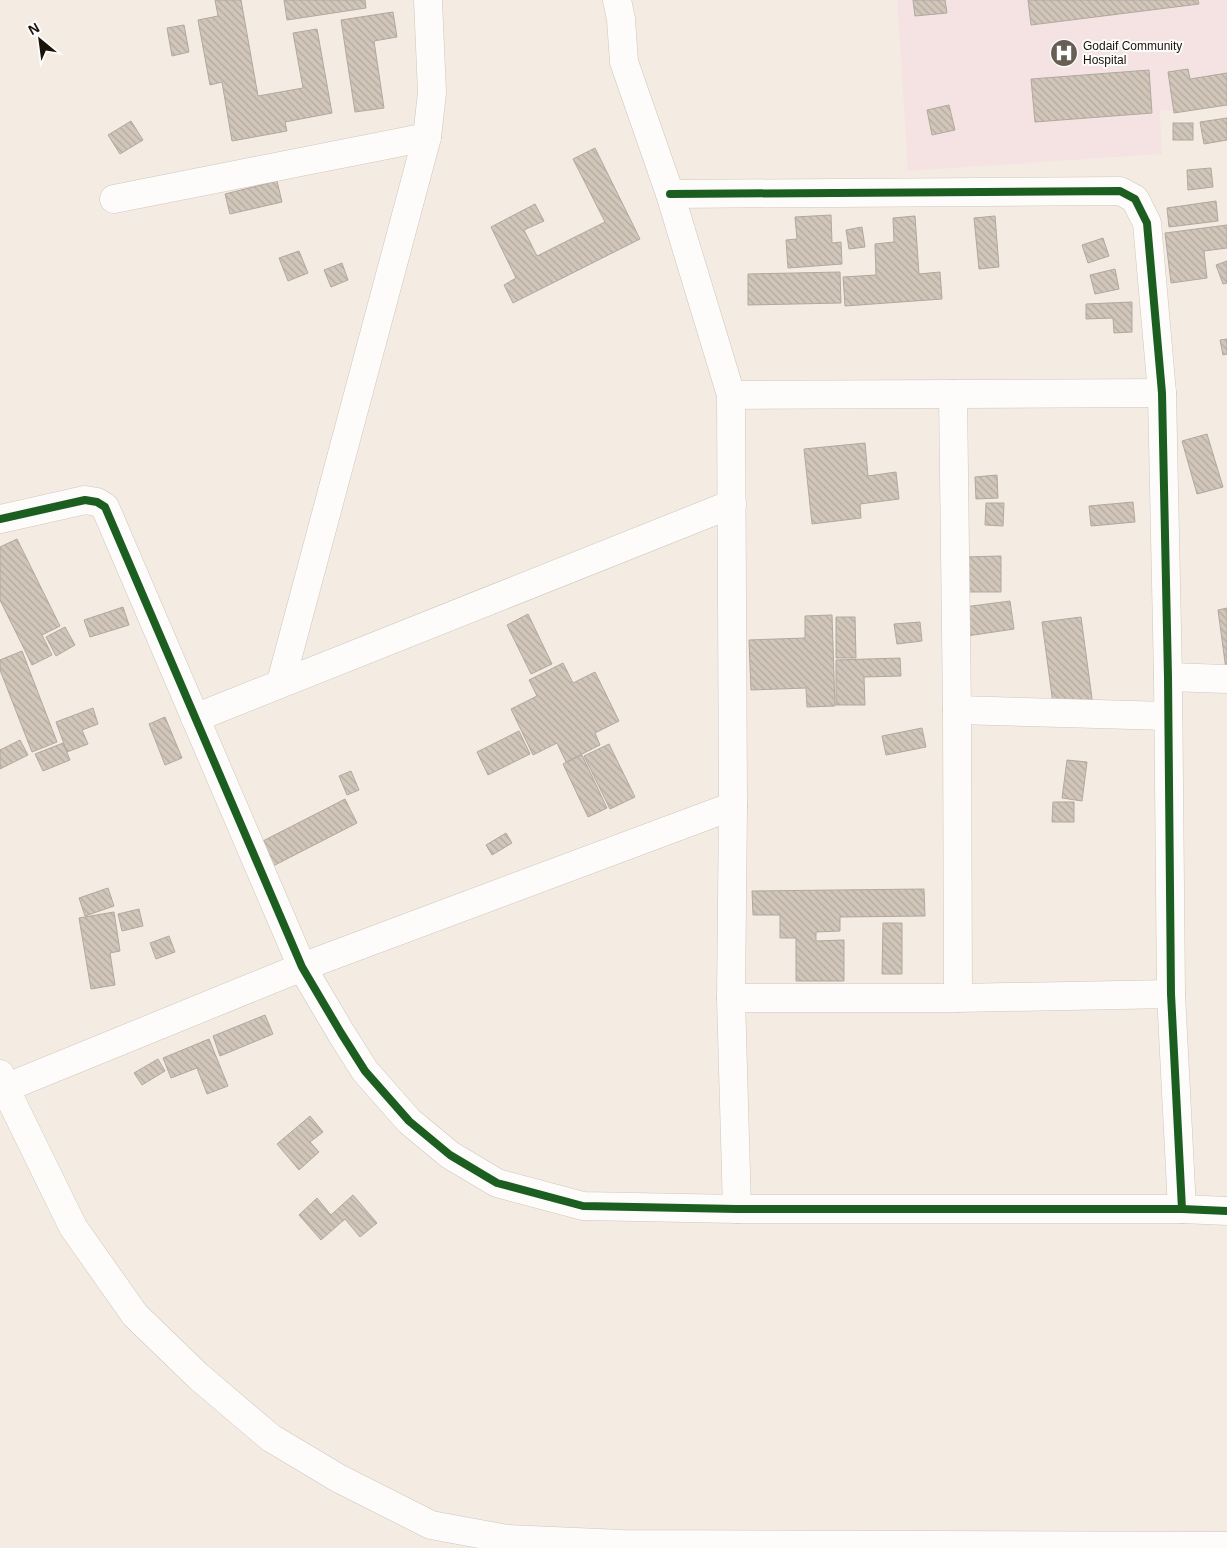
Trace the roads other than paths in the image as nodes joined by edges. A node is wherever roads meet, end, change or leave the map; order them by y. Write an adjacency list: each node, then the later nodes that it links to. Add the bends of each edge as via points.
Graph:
1 (428, 0): 3 (street, via 432,93)
2 (617, 0): 4 (street, via 624,62)
3 (427, 137): 5 (street); 13 (street)
4 (670, 194): 6 (street, via 1120,191 1135,199 1147,223); 8 (street)
5 (114, 199)
6 (1162, 392): 7 (street); 11 (street)
7 (954, 394): 8 (street); 14 (street)
8 (731, 395): 9 (street)
9 (732, 504): 13 (street); 17 (street)
10 (0, 518): 16 (street, via 85,500 105,507)
11 (1168, 677): 12 (street); 15 (street)
12 (1227, 679)
13 (281, 682): 16 (street)
14 (957, 710): 15 (street); 21 (street)
15 (1168, 716): 19 (street)
16 (195, 718): 18 (street)
17 (733, 806): 18 (street); 20 (street)
18 (302, 967): 22 (street); 23 (street, via 365,1071 410,1121 450,1155 497,1183 583,1206)
19 (1171, 994): 21 (street); 24 (street)
20 (731, 998): 21 (street); 23 (street)
21 (958, 998)
22 (2, 1081): 26 (street, via 73,1227 135,1316 198,1376 271,1438 338,1478 431,1524 507,1539 622,1544)
23 (737, 1209): 24 (street)
24 (1182, 1209): 25 (street)
25 (1227, 1211)
26 (1227, 1546)

